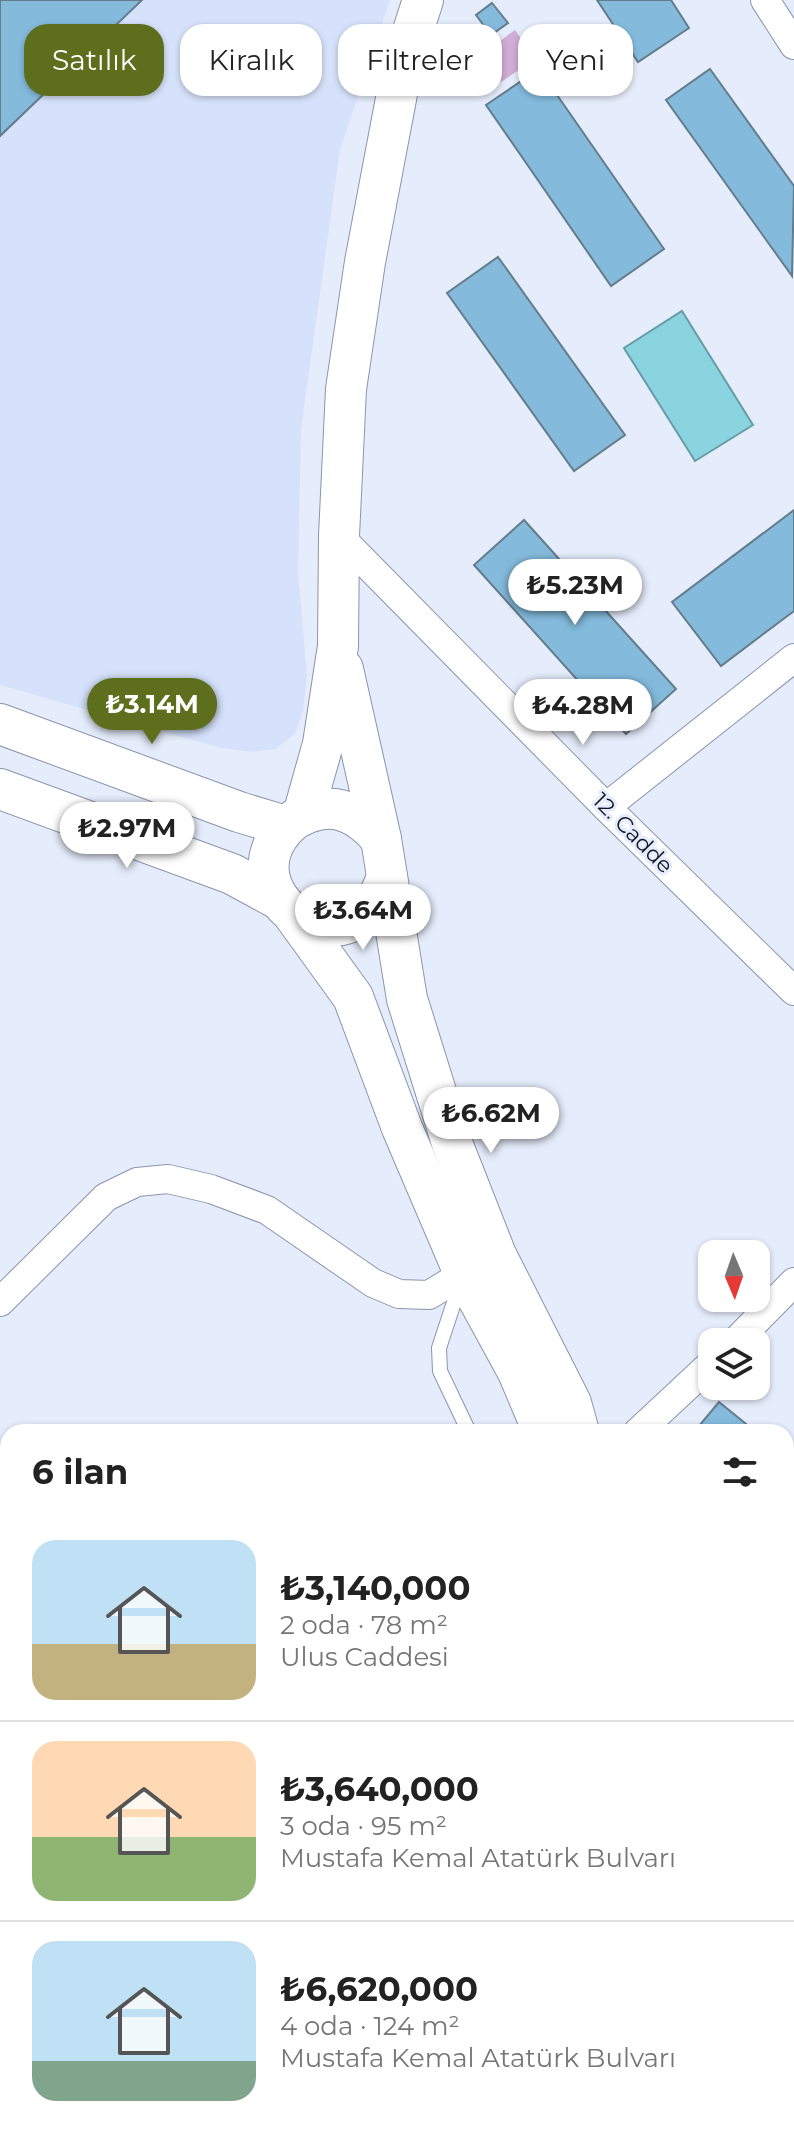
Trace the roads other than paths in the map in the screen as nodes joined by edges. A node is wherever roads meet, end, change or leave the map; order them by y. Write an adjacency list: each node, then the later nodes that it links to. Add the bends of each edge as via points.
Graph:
1 (423, 0): 4 (street, via 403,62 365,262 346,389)
2 (765, 0): 3 (street)
3 (794, 45)
4 (339, 536): 5 (street); 9 (street, 12. Cadde)
5 (338, 646): 10 (street, via 323,744); 11 (street)
6 (794, 658): 9 (street)
7 (0, 724): 10 (street, via 239,812)
8 (0, 789): 12 (street, via 232,874)
9 (606, 807): 13 (street, 12. Cadde)
10 (294, 820): 11 (street, via 320,809 355,815 369,825); 12 (street, via 274,843 270,862 270,878)
11 (384, 858): 12 (street, via 381,897 350,923 310,924); 14 (street, via 407,999 452,1143)
12 (285, 907): 14 (street, via 353,997 402,1128)
13 (794, 991)
14 (480, 1264): 16 (street, via 429,1295 399,1294 373,1283 267,1210 168,1179 137,1182 106,1197); 19 (lane, via 439,1348 440,1371); 20 (street, via 518,1372); 21 (street, via 571,1403)
15 (794, 1282): 17 (street)
16 (0, 1302)
17 (749, 1328)
18 (698, 1376): 22 (street)
19 (465, 1424)
20 (544, 1424)
21 (577, 1424)
22 (647, 1424)

